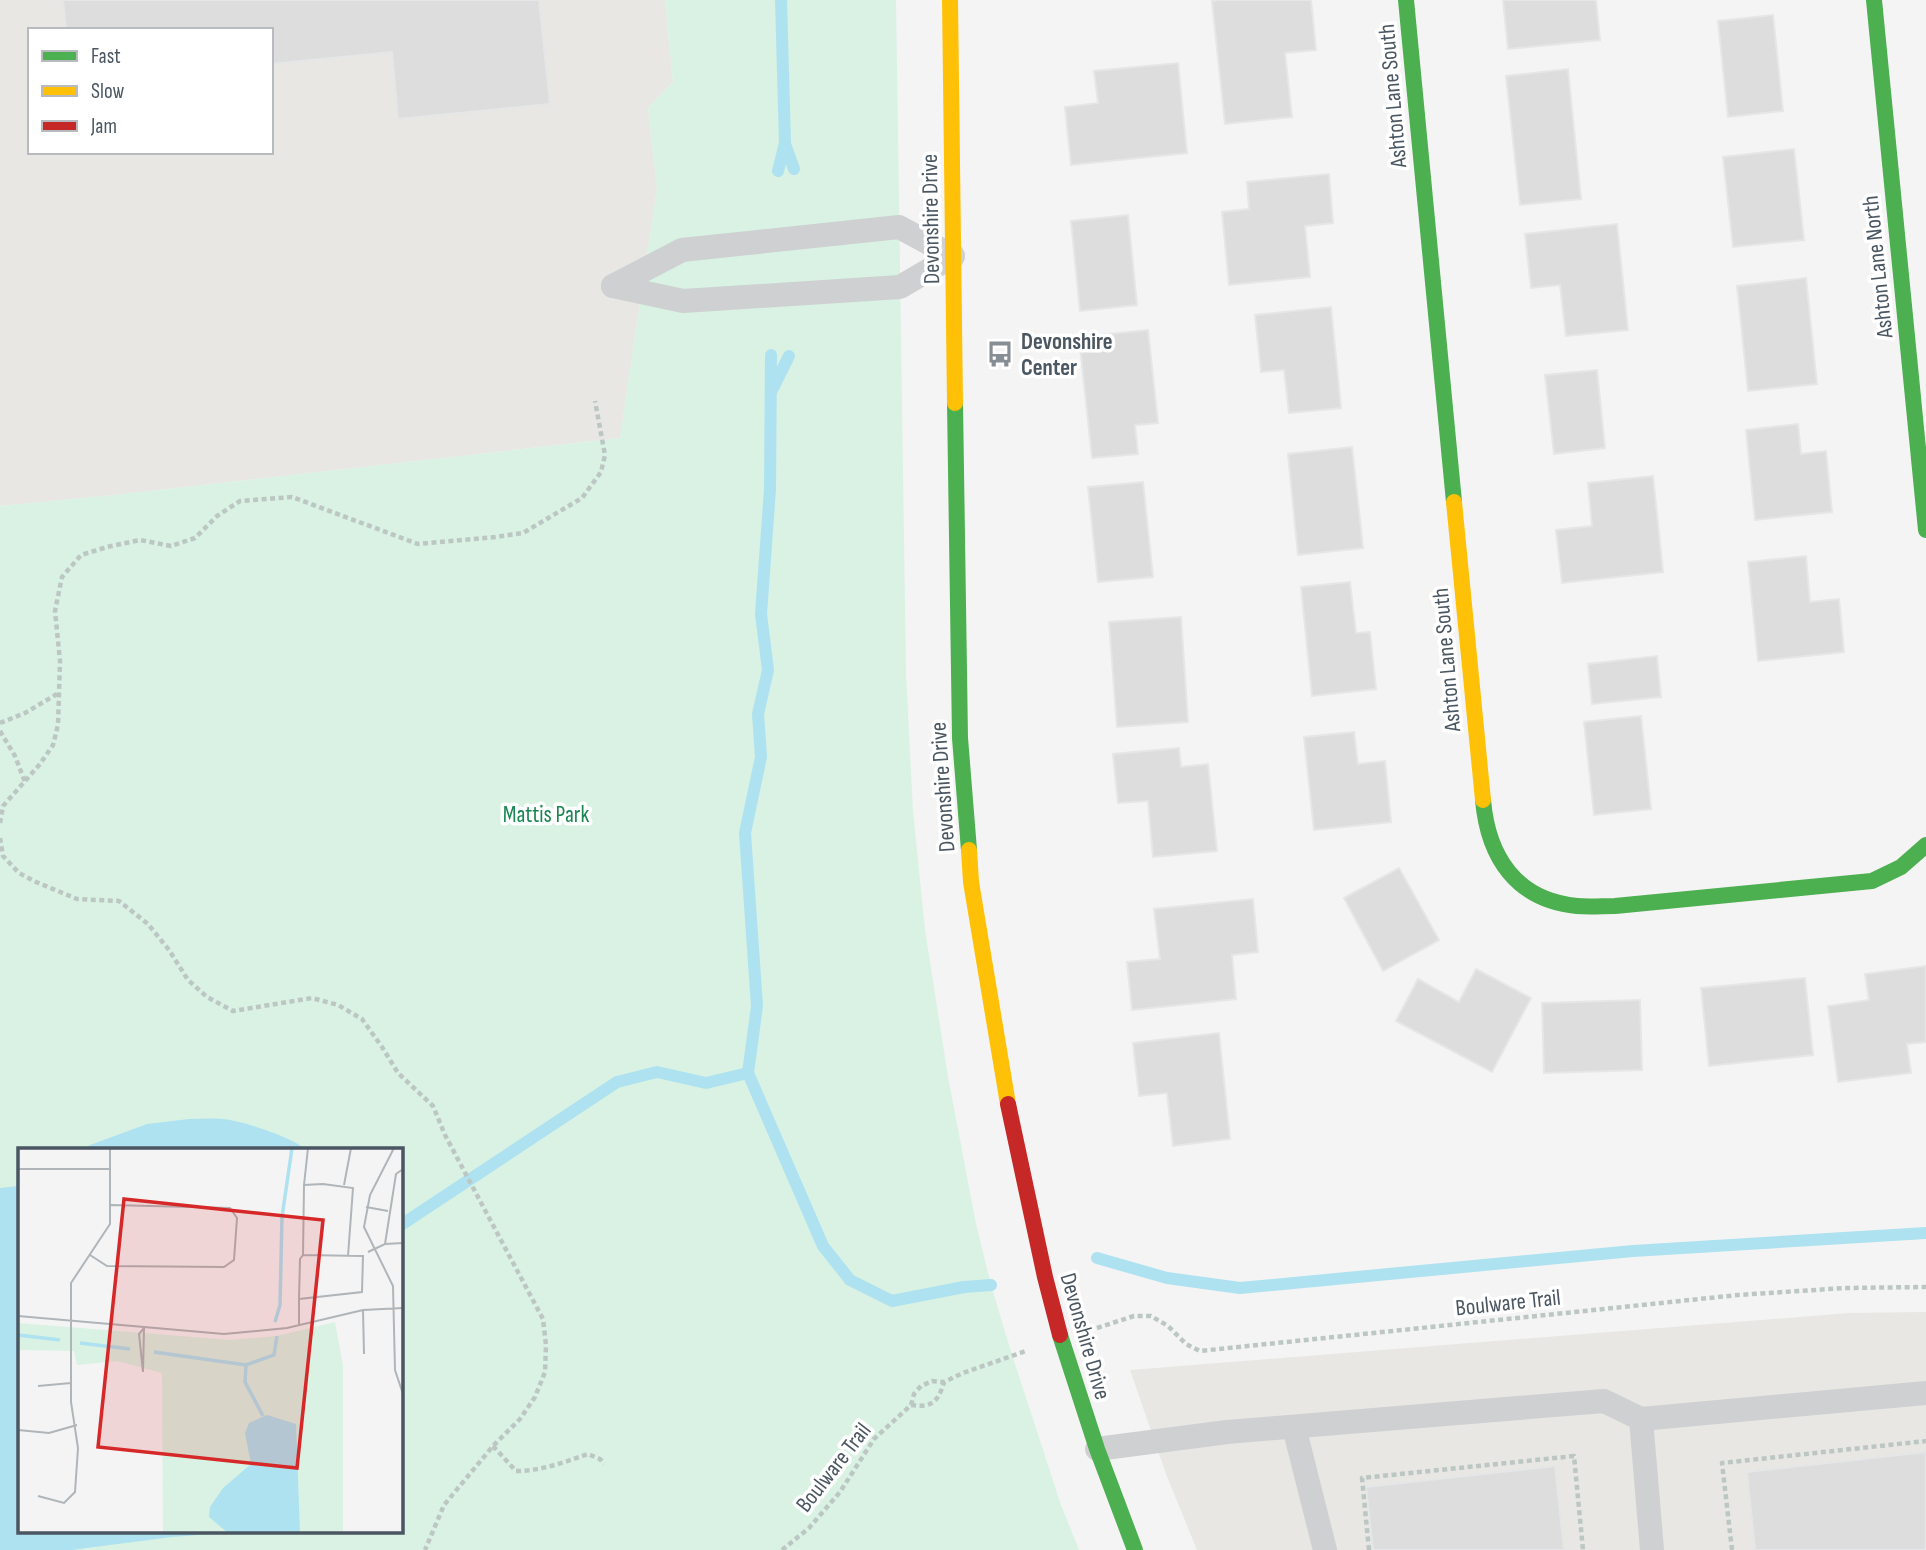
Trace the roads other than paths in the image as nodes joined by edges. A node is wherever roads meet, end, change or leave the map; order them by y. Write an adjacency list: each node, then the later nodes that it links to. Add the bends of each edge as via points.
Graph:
1 (950, 0): 4 (street, Devonshire Drive)
2 (1406, 0): 6 (street, Ashton Lane South, via 1485,824 1501,864 1542,897 1576,906 1615,906 1872,881 1893,873)
3 (1874, 0): 5 (street, Ashton Lane North)
4 (953, 256): 4 (lane, via 899,227 682,250 613,286 682,302 900,287); 10 (street, Devonshire Drive, via 960,738 971,882 1032,1222 1067,1360)
5 (1926, 530)
6 (1926, 845)
7 (1926, 1394): 8 (lane)
8 (1641, 1419): 9 (lane, via 1604,1401); 13 (lane)
9 (1294, 1427): 10 (lane); 12 (lane)
10 (1097, 1449): 11 (street, Devonshire Drive)
11 (1135, 1550)
12 (1325, 1550)
13 (1652, 1550)

